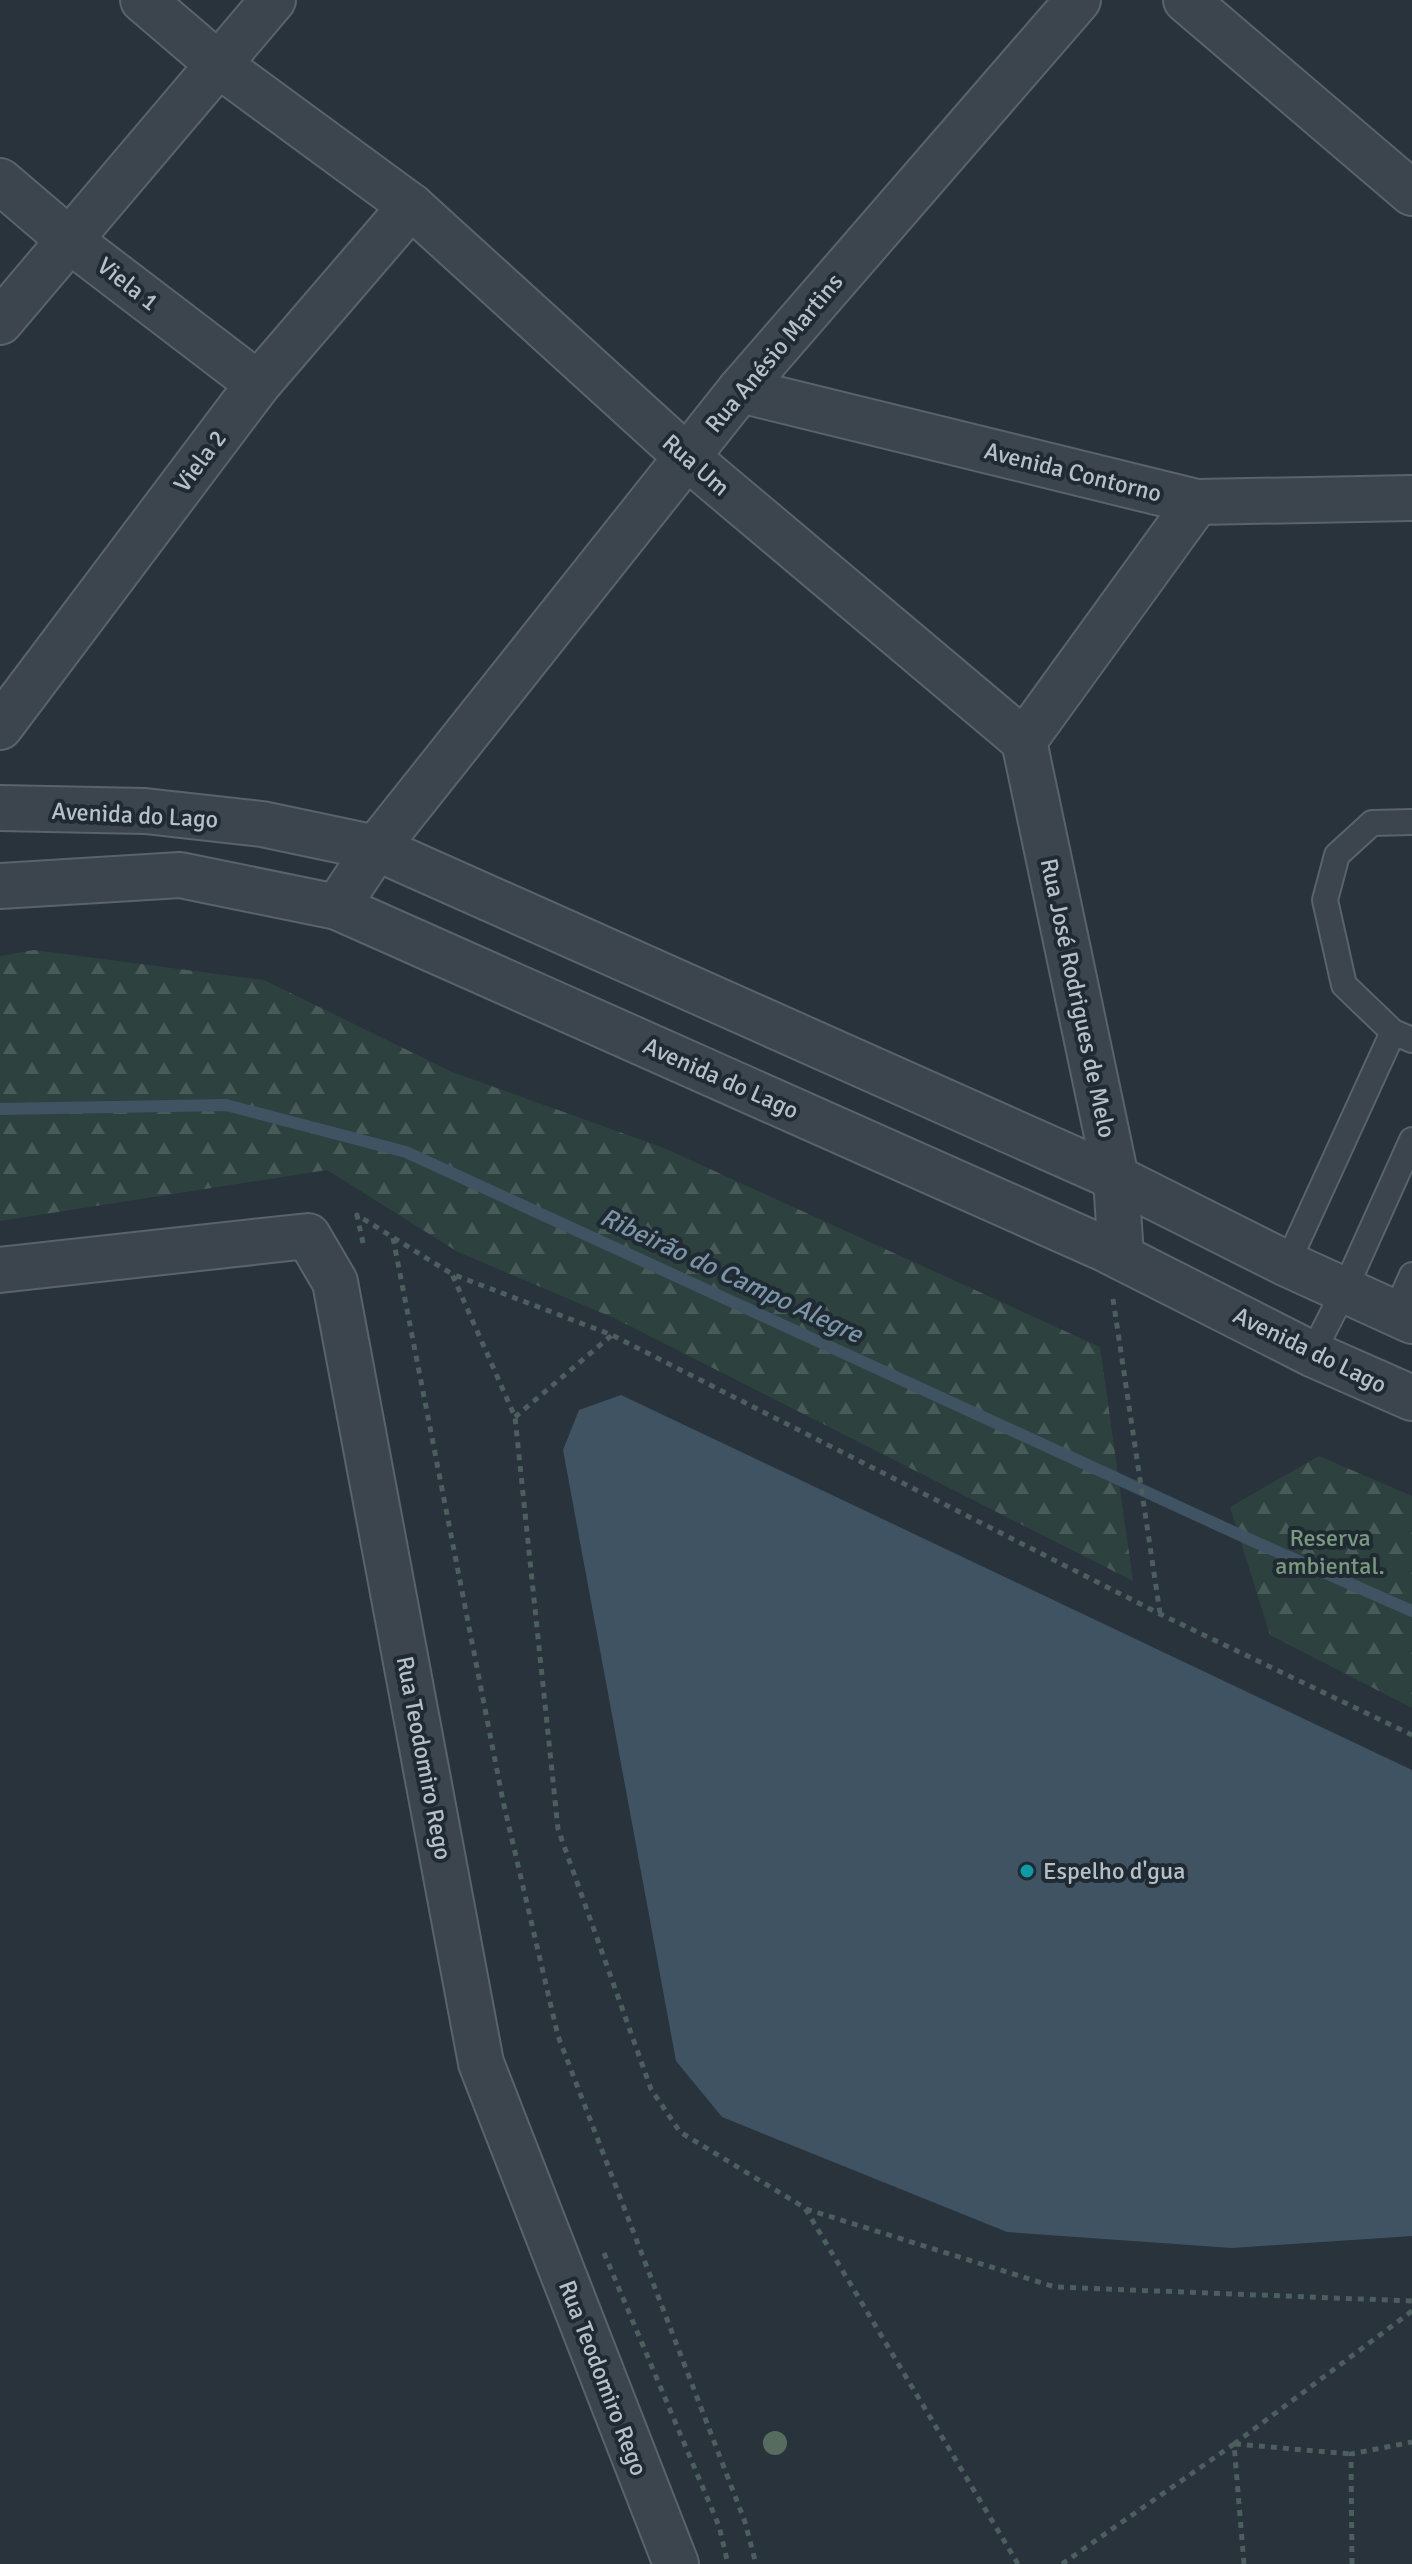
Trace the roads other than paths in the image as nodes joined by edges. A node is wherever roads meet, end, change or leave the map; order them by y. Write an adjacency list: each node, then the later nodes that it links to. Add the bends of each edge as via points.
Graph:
1 (143, 0): 5 (street, Rua Um)
2 (273, 0): 5 (street)
3 (1078, 0): 12 (street, Rua Anésio Martins)
4 (1186, 0): 7 (street)
5 (219, 65): 8 (street, Rua Um); 9 (street)
6 (0, 181): 9 (street, Viela 1)
7 (1412, 193)
8 (411, 206): 11 (street, Viela 2); 13 (street, Rua Um)
9 (68, 239): 10 (street); 11 (street, Viela 1)
10 (0, 322)
11 (258, 384): 16 (street, Viela 2)
12 (740, 390): 13 (street, Rua Anésio Martins); 15 (street, Avenida Contorno)
13 (688, 458): 17 (street, Rua Um); 20 (street, Rua Anésio Martins)
14 (1412, 498): 15 (street, Avenida Contorno)
15 (1197, 502): 17 (street)
16 (0, 727)
17 (1024, 741): 25 (street, Rua José Rodrigues de Melo)
18 (0, 808): 20 (street, Avenida do Lago, via 145,811 262,824)
19 (1412, 822): 23 (lane, via 1372,823 1337,855 1325,900 1344,985)
20 (376, 848): 22 (street, Rua Anésio Martins); 25 (street, Avenida do Lago)
21 (0, 886): 22 (street, Avenida do Lago, via 180,875)
22 (337, 907): 26 (street, Avenida do Lago)
23 (1403, 1036): 27 (lane)
24 (1412, 1140): 29 (lane)
25 (1116, 1178): 26 (street, Rua José Rodrigues de Melo); 27 (street, Avenida do Lago)
26 (1113, 1253): 31 (street, Avenida do Lago)
27 (1287, 1264): 29 (street, Avenida do Lago)
28 (0, 1270): 33 (street, Rua Teodomiro Rego, via 308,1236 335,1282 481,2063)
29 (1344, 1291): 30 (street, Avenida do Lago); 31 (lane)
30 (1406, 1303)
31 (1312, 1354): 32 (street, Avenida do Lago)
32 (1412, 1398)
33 (676, 2564)

